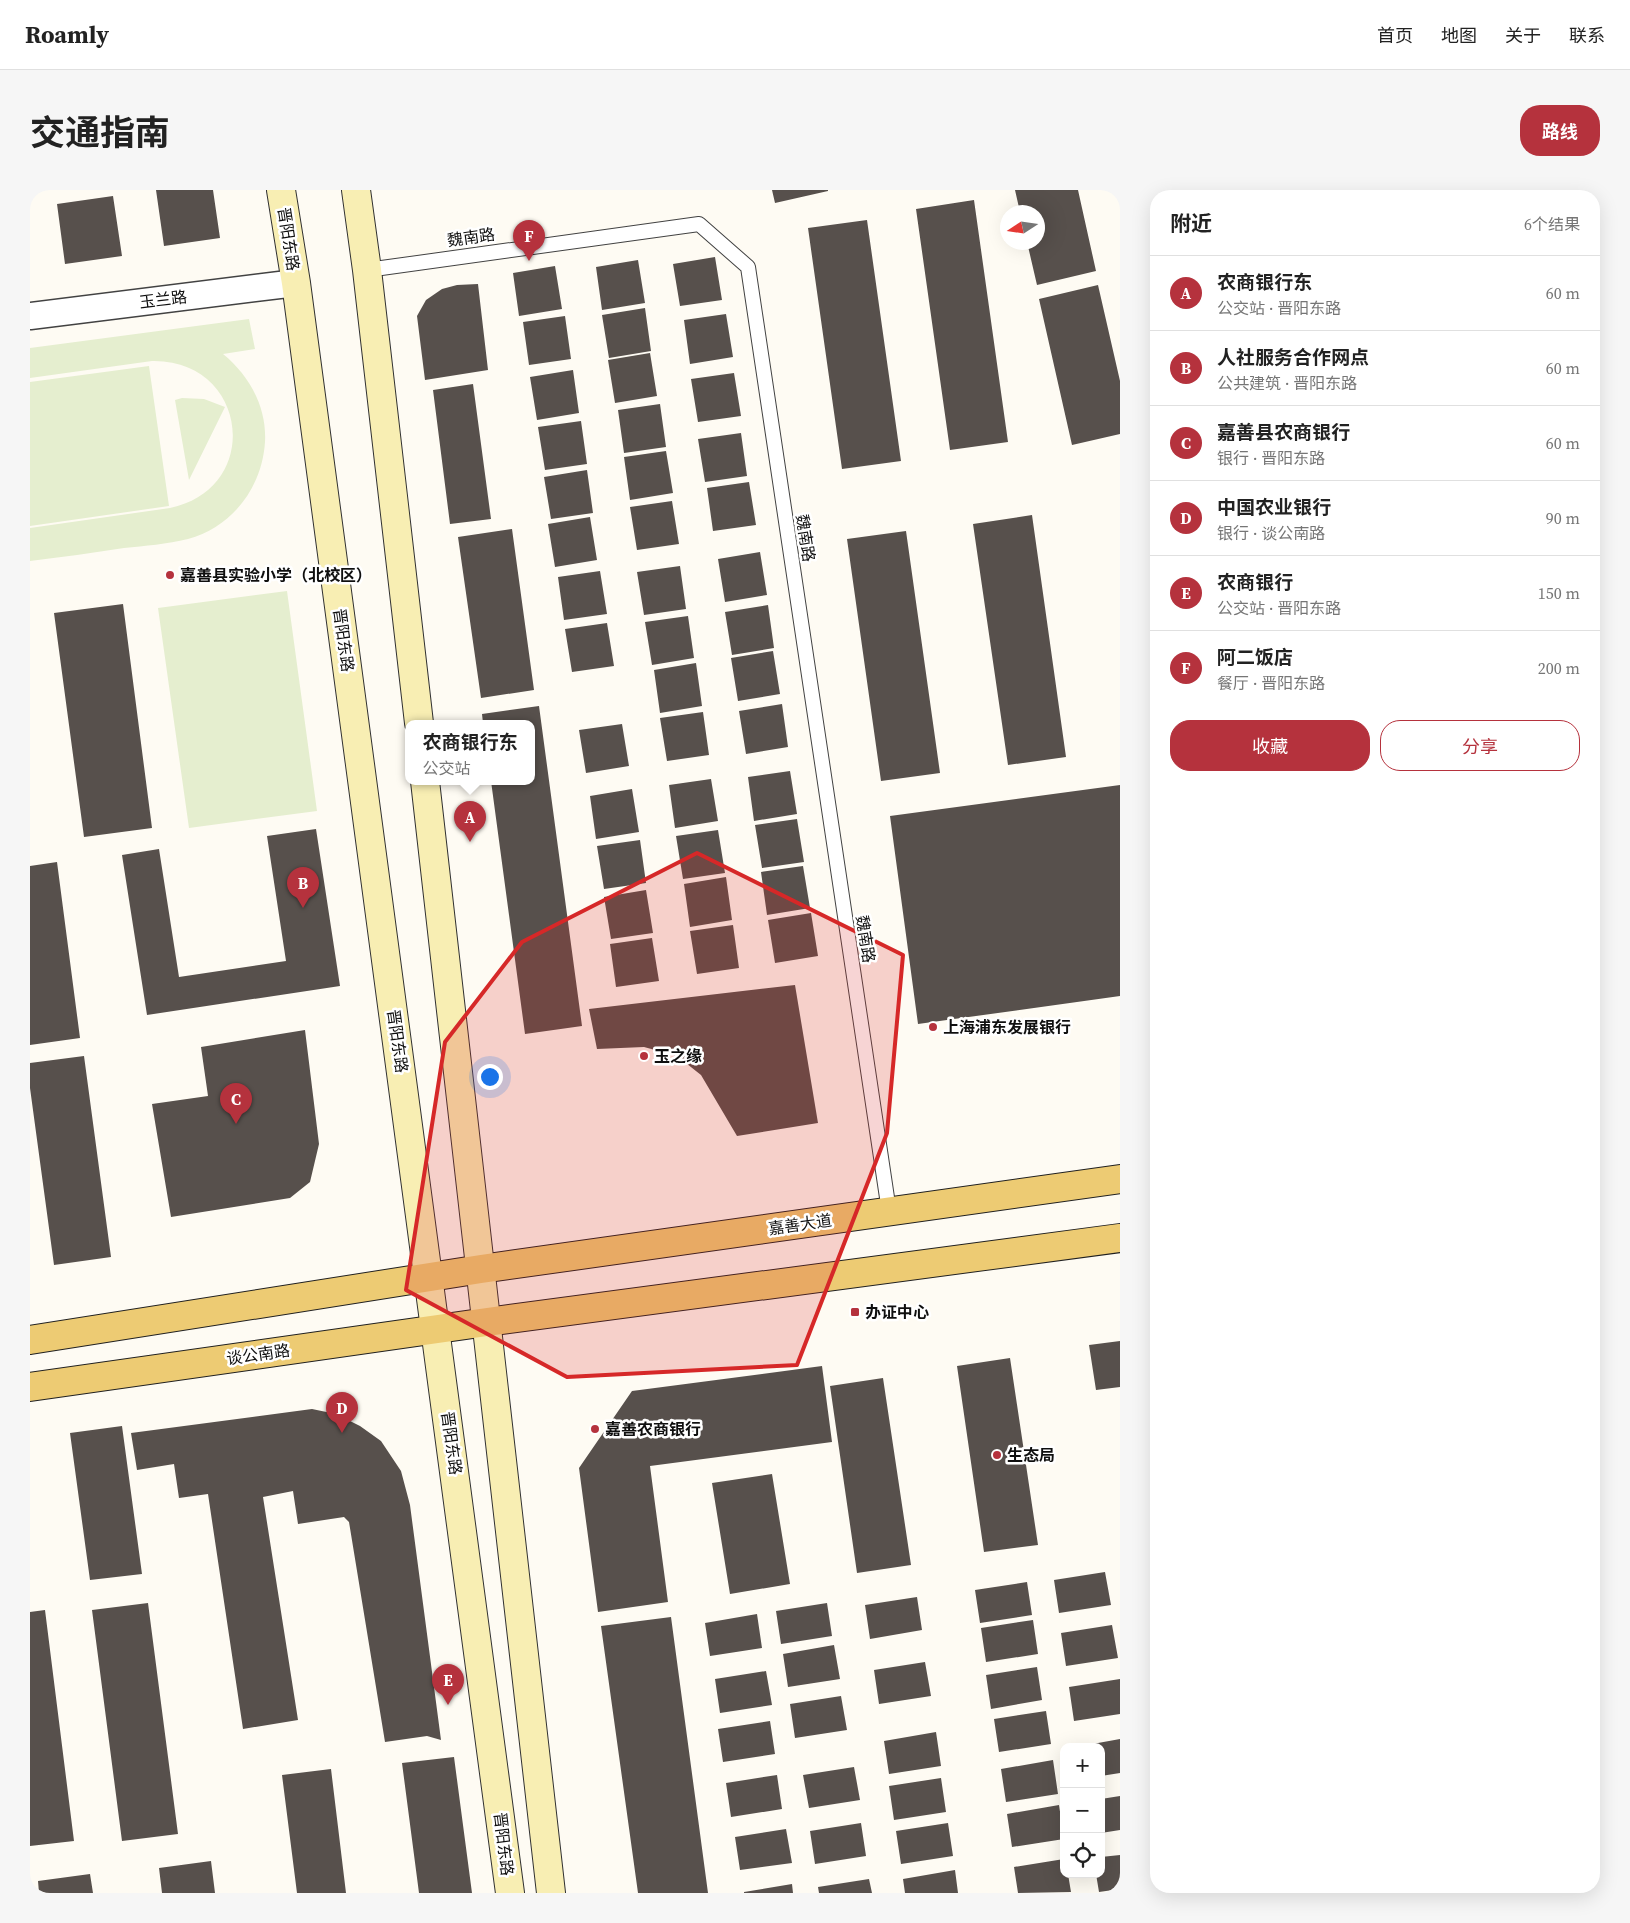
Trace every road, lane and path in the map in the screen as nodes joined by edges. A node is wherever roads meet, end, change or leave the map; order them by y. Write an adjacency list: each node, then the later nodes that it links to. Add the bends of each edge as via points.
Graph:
1 (281, 190): 4 (main road, 晋阳东路)
2 (356, 190): 3 (main road)
3 (367, 270): 6 (main road); 9 (lane, 魏南路, via 700,224 748,267)
4 (296, 283): 5 (street, 玉兰路); 12 (main road, 晋阳东路)
5 (30, 316)
6 (419, 720)
7 (425, 785): 11 (main road)
8 (1120, 1179): 9 (main road, 嘉善大道)
9 (889, 1211): 11 (main road, 嘉善大道)
10 (1120, 1238): 13 (main road)
11 (481, 1269): 12 (main road); 13 (main road)
12 (429, 1278): 14 (main road, 晋阳东路); 15 (main road)
13 (487, 1322): 14 (main road, 谈公南路); 18 (main road)
14 (436, 1329): 16 (main road, 谈公南路); 17 (main road, 晋阳东路)
15 (30, 1340)
16 (30, 1387)
17 (510, 1893)
18 (551, 1893)

